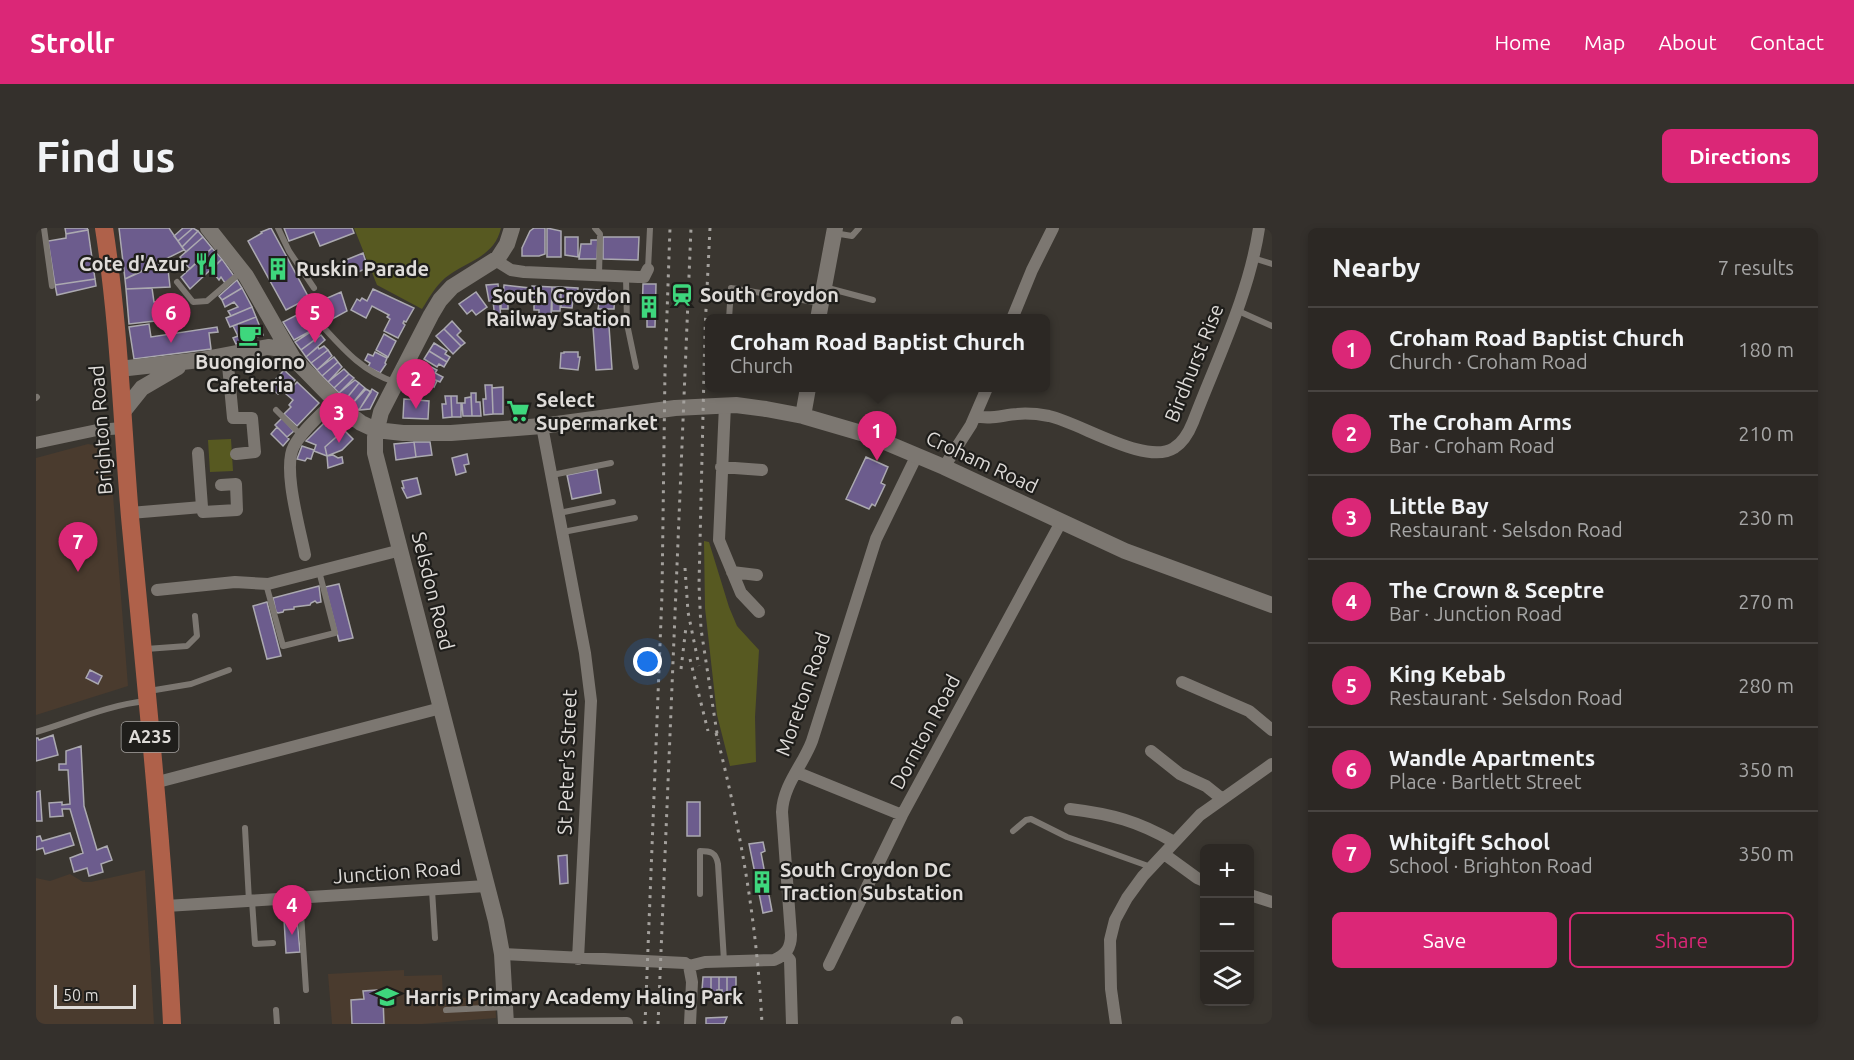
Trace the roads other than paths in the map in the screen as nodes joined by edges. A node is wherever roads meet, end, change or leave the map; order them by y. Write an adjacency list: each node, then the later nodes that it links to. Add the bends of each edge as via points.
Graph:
1 (44, 228): 20 (lane)
2 (104, 228): 35 (main road, Brighton Road / A235)
3 (278, 228): 21 (lane)
4 (512, 228): 13 (main road)
5 (595, 228): 17 (lane, via 600,234)
6 (650, 228): 15 (lane)
7 (859, 228): 11 (lane, via 852,236)
8 (1053, 228): 27 (street)
9 (1259, 228): 12 (street, Birdhurst Rise)
10 (212, 230): 16 (main road)
11 (834, 231): 24 (main road)
12 (1253, 258): 14 (lane); 25 (street, Birdhurst Rise)
13 (495, 260): 17 (street, via 511,270); 36 (main road, via 444,296)
14 (1272, 264)
15 (648, 269): 18 (street, via 644,277)
16 (243, 270): 19 (lane, via 207,301 193,302); 23 (main road)
17 (599, 275): 18 (street)
18 (626, 277): 34 (lane, via 627,324)
19 (177, 282)
20 (52, 286)
21 (314, 288)
22 (873, 300): 24 (lane)
23 (260, 301): 30 (main road); 32 (main road)
24 (821, 303): 26 (lane, via 731,288)
25 (1236, 310): 28 (lane); 43 (street, Birdhurst Rise, via 1190,430 1178,446 1169,450 1140,451 1047,416)
26 (729, 314)
27 (1014, 314)
28 (1272, 326)
29 (325, 329): 36 (lane, via 366,368)
30 (273, 347): 31 (main road); 32 (main road)
31 (227, 355): 33 (main road); 50 (street, via 233,418 252,418 255,452)
32 (293, 357): 39 (main road)
33 (196, 360): 35 (main road); 44 (main road, via 146,385 131,399)
34 (636, 367)
35 (119, 369): 44 (main road, Brighton Road / A235)
36 (395, 382): 46 (main road)
37 (807, 392): 42 (main road)
38 (985, 392): 43 (street)
39 (334, 401): 46 (main road); 47 (street)
40 (725, 405): 42 (main road, Croham Road); 45 (main road, Croham Road); 53 (street)
41 (276, 410): 47 (lane)
42 (803, 416): 51 (main road, Croham Road, via 868,435)
43 (976, 416): 54 (street)
44 (122, 420): 48 (street); 60 (main road, Brighton Road / A235)
45 (542, 426): 46 (main road, Croham Road, via 451,433); 56 (street, St Peter's Street)
46 (376, 430): 65 (main road, Selsdon Road, via 375,453)
47 (301, 435): 66 (street, via 289,462)
48 (36, 443)
49 (198, 453): 59 (street)
50 (236, 454)
51 (917, 455): 54 (main road, Croham Road); 84 (street, Moreton Road, via 876,539 812,741)
52 (611, 463): 56 (lane)
53 (721, 467): 55 (street); 68 (street, via 719,540)
54 (944, 467): 63 (main road, Croham Road)
55 (762, 470)
56 (551, 475): 61 (street, St Peter's Street)
57 (221, 485): 59 (street, via 236,484 237,510 203,512)
58 (613, 502): 61 (lane)
59 (202, 507): 60 (street)
60 (130, 513): 75 (main road, Brighton Road / A235)
61 (559, 513): 64 (street, St Peter's Street)
62 (635, 518): 64 (lane)
63 (1061, 522): 72 (main road, Croham Road, via 1125,551); 88 (street, Dornton Road)
64 (562, 532): 107 (street, St Peter's Street, via 591,701)
65 (401, 550): 67 (street); 79 (main road, Selsdon Road)
66 (305, 555)
67 (319, 571): 70 (street); 70 (lane, via 335,633 283,646)
68 (732, 572): 69 (street); 73 (street, via 741,593)
69 (758, 575)
70 (266, 584): 71 (street, via 235,582)
71 (157, 590)
72 (1272, 605)
73 (759, 612)
74 (195, 616): 75 (lane, via 197,636 187,646)
75 (142, 650): 78 (main road, Brighton Road / A235)
76 (229, 670): 78 (lane)
77 (1182, 682): 80 (street, via 1249,711)
78 (146, 696): 81 (lane); 85 (main road, Brighton Road / A235)
79 (441, 708): 85 (street); 95 (main road, Selsdon Road)
80 (1272, 730)
81 (36, 732)
82 (1151, 751): 86 (street)
83 (1272, 764): 86 (street)
84 (794, 776): 88 (street); 106 (street, Moreton Road, via 784,792 782,812 791,938)
85 (154, 783): 102 (main road, Brighton Road / A235)
86 (1221, 798): 91 (street)
87 (1070, 809): 91 (street, via 1104,813)
88 (902, 815): 109 (street, Dornton Road)
89 (245, 828): 100 (lane)
90 (1013, 831): 93 (lane, via 1031,819 1067,837)
91 (1174, 842): 92 (street)
92 (1164, 854): 93 (street); 94 (street)
93 (1152, 867): 120 (street, via 1129,894 1111,933 1110,974)
94 (1200, 879)
95 (486, 886): 96 (street, Junction Road); 105 (main road, Selsdon Road)
96 (432, 890): 99 (street, Junction Road); 103 (lane)
97 (700, 894): 108 (lane, via 700,851 710,851 718,864)
98 (1254, 896): 101 (street)
99 (300, 898): 100 (street, Junction Road); 111 (lane)
100 (251, 901): 102 (street, Junction Road); 104 (lane, via 255,945)
101 (1272, 902)
102 (166, 906): 116 (main road, Brighton Road / A235)
103 (435, 938)
104 (273, 943)
105 (502, 954): 107 (street); 114 (main road, Selsdon Road)
106 (784, 954): 108 (street, via 768,961); 119 (street, via 790,960)
107 (579, 958): 110 (street, via 677,962)
108 (724, 962): 110 (street)
109 (829, 965)
110 (689, 966): 118 (street)
111 (306, 990)
112 (276, 1010): 117 (lane)
113 (446, 1010): 114 (lane)
114 (505, 1018): 115 (street)
115 (627, 1023)
116 (172, 1024)
117 (277, 1024)
118 (690, 1024)
119 (792, 1024)
120 (1116, 1024)

